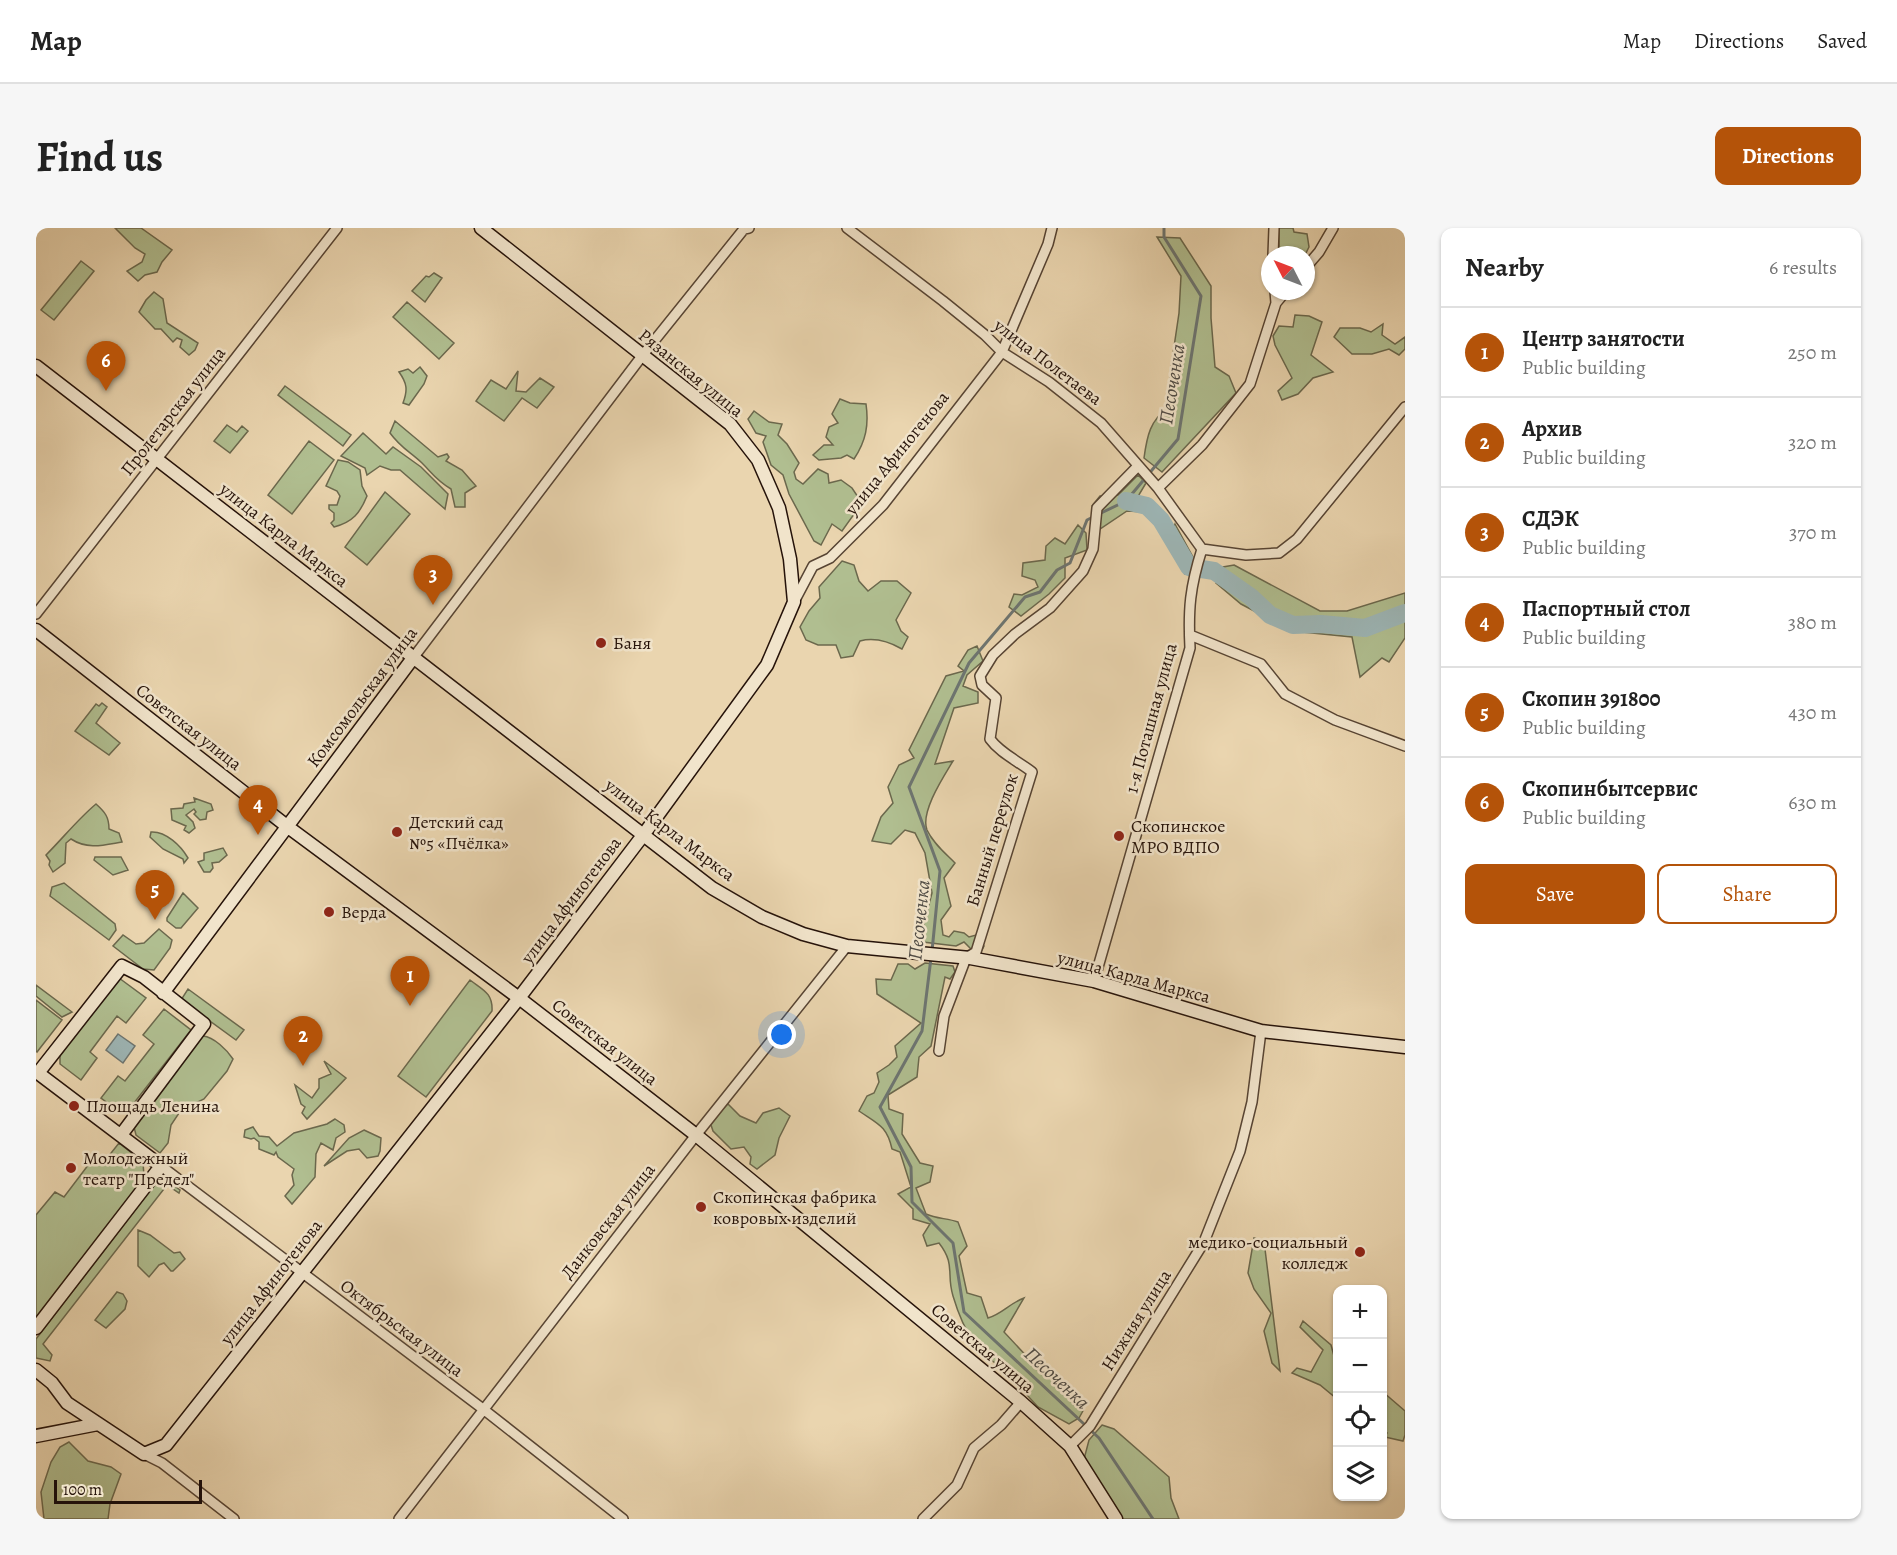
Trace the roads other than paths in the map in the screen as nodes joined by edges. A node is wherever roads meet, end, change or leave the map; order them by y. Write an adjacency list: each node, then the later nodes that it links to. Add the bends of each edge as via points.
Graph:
1 (337, 228): 17 (street, Пролетарская улица)
2 (481, 228): 14 (street, Рязанская улица)
3 (746, 228): 14 (street, Комсомольская улица)
4 (847, 228): 13 (street, улица Полетаева)
5 (1052, 228): 13 (street, улица Афиногенова)
6 (1274, 228): 8 (street)
7 (1333, 228): 9 (street)
8 (1273, 246)
9 (1315, 257)
10 (1276, 300): 12 (street)
11 (1278, 300): 12 (street)
12 (1276, 303): 19 (street, via 1250,384 1202,445)
13 (1002, 352): 18 (street, улица Полетаева, via 1049,382 1101,423); 21 (street, улица Афиногенова, via 883,505 830,558 813,566)
14 (642, 356): 21 (street, Рязанская улица, via 730,424 758,460 779,508); 25 (street, Комсомольская улица)
15 (36, 366): 17 (street, улица Карла Маркса)
16 (1405, 407): 20 (street, via 1297,539 1279,553 1246,555)
17 (156, 459): 22 (street, Пролетарская улица); 25 (street, улица Карла Маркса)
18 (1138, 466): 19 (street, улица Полетаева); 30 (street, Банный переулок, via 1097,507 1093,549 1083,571 1050,608 993,655 980,676 982,685 996,698 990,739 997,749 1032,771 976,952)
19 (1158, 488): 20 (street, улица Полетаева)
20 (1202, 549): 24 (street, 1-я Поташная улица, via 1192,579)
21 (794, 602): 28 (street, улица Афиногенова, via 767,665)
22 (36, 614)
23 (36, 630): 27 (street, Советская улица)
24 (1190, 635): 26 (street, via 1261,664 1285,694 1335,720); 31 (street, 1-я Поташная улица, via 1190,648)
25 (413, 658): 27 (street, Комсомольская улица); 28 (street, улица Карла Маркса)
26 (1405, 746)
27 (288, 827): 32 (street, Комсомольская улица); 33 (street, Советская улица)
28 (645, 834): 29 (street, улица Карла Маркса, via 712,888 762,917); 33 (street, улица Афиногенова)
29 (847, 946): 30 (street, улица Карла Маркса); 39 (street, Данковская улица)
30 (966, 958): 31 (street, улица Карла Маркса); 36 (street, Банный переулок, via 944,1016)
31 (1094, 981): 34 (street, улица Карла Маркса)
32 (163, 993): 37 (street, via 122,966); 38 (street, via 204,1024)
33 (519, 998): 39 (street, Советская улица); 41 (street, улица Афиногенова)
34 (1262, 1031): 35 (street, улица Карла Маркса); 48 (street, Нижняя улица, via 1240,1151 1204,1242 1090,1426)
35 (1405, 1047)
36 (939, 1051)
37 (37, 1072): 38 (street)
38 (121, 1135): 40 (street)
39 (696, 1135): 44 (street, Советская улица); 45 (street, Данковская улица)
40 (161, 1166): 41 (street, Октябрьская улица); 42 (street)
41 (301, 1274): 45 (street, Октябрьская улица); 49 (street, улица Афиногенова, via 166,1445)
42 (36, 1328)
43 (36, 1370): 46 (street, via 67,1402)
44 (1021, 1402): 48 (street, Советская улица); 53 (street, via 1002,1425 974,1448 957,1485)
45 (483, 1409): 51 (street, Данковская улица); 52 (street, Октябрьская улица)
46 (98, 1424): 47 (street); 49 (street)
47 (36, 1436)
48 (1070, 1446): 54 (street, Советская улица)
49 (144, 1454): 50 (street, via 162,1463)
50 (234, 1519)
51 (399, 1519)
52 (623, 1519)
53 (923, 1519)
54 (1116, 1519)

